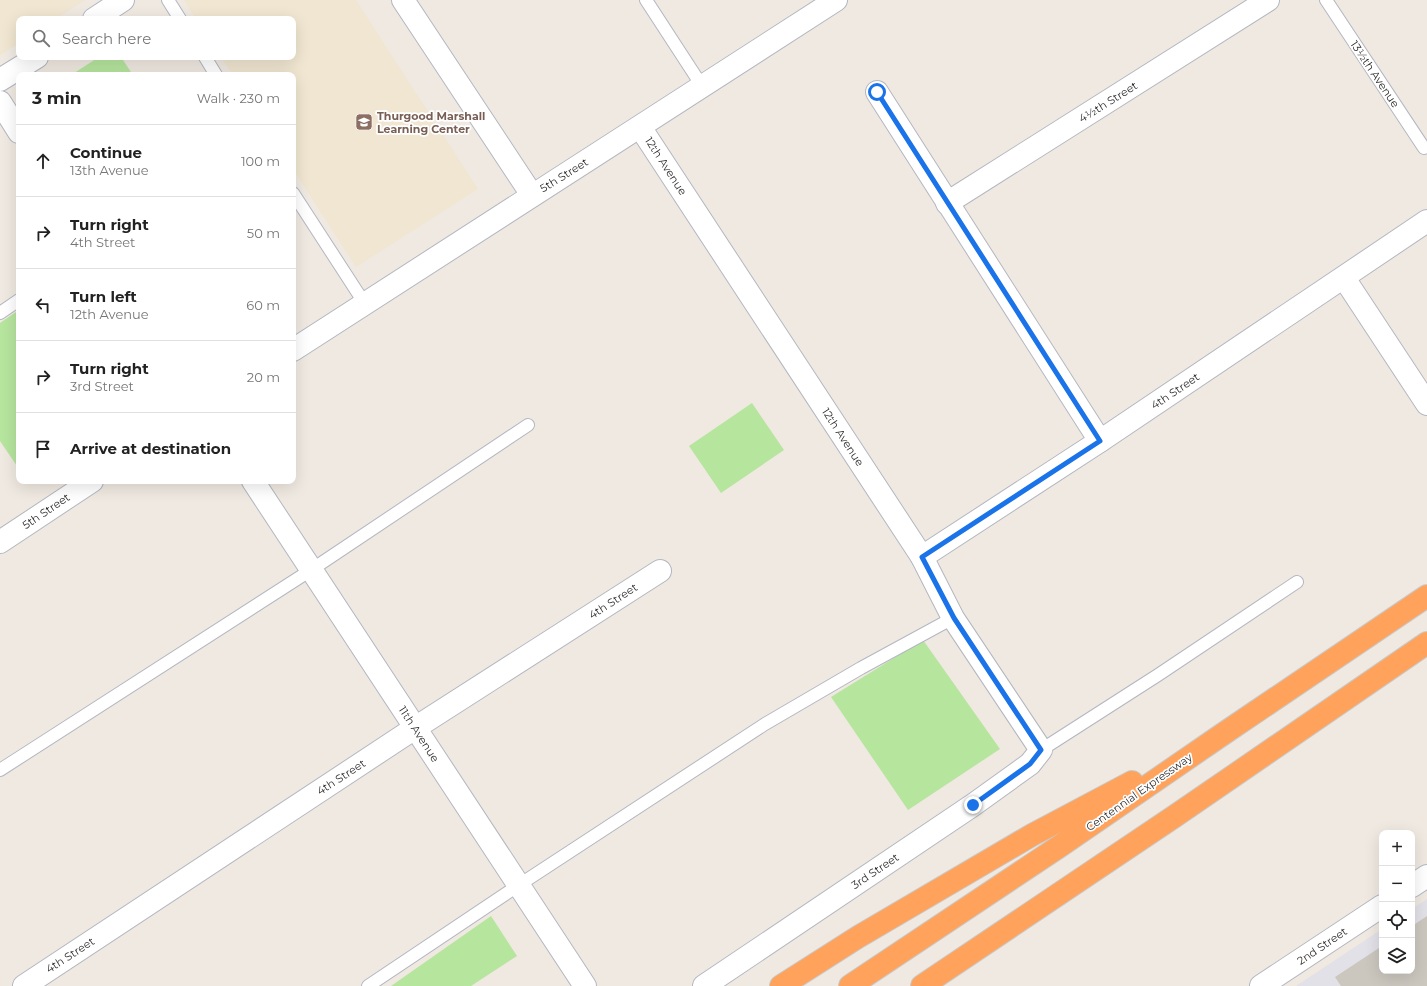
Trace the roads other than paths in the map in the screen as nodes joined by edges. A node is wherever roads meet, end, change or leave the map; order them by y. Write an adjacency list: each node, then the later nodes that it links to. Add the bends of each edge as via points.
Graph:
1 (123, 0): 8 (street)
2 (168, 0): 9 (lane)
3 (403, 0): 20 (street)
4 (646, 0): 14 (lane)
5 (836, 0): 14 (street, 5th Street)
6 (1268, 0): 22 (street, 4½th Street)
7 (1326, 0): 19 (lane, 13½th Avenue)
8 (99, 16)
9 (178, 16)
10 (32, 60): 13 (street)
11 (207, 60): 12 (lane)
12 (214, 72)
13 (0, 80)
14 (702, 86): 18 (street, 5th Street)
15 (877, 92): 22 (street)
16 (0, 102): 17 (street)
17 (16, 127)
18 (640, 127): 20 (street, 5th Street); 35 (street, 12th Avenue)
19 (1424, 148)
20 (532, 195): 26 (street, 5th Street)
21 (296, 198): 26 (lane)
22 (948, 203): 31 (street)
23 (1427, 221): 24 (street, 4th Street)
24 (1344, 278): 29 (street); 31 (street, 4th Street)
25 (16, 302): 27 (lane)
26 (365, 304): 28 (street, 5th Street)
27 (0, 313)
28 (296, 348)
29 (1427, 404)
30 (528, 425): 36 (lane)
31 (1100, 441): 35 (street, 4th Street)
32 (87, 484): 34 (street, 5th Street)
33 (255, 484): 36 (street, 11th Avenue)
34 (0, 542)
35 (922, 557): 40 (street, 12th Avenue)
36 (311, 570): 42 (street, 11th Avenue); 45 (lane)
37 (660, 571): 42 (street, 4th Street)
38 (1296, 582): 44 (lane)
39 (1427, 596): 43 (highway, Centennial Expressway)
40 (954, 618): 44 (street, 12th Avenue); 48 (lane, via 765,724)
41 (1427, 643): 49 (highway)
42 (415, 728): 48 (street, 11th Avenue); 51 (street, 4th Street)
43 (1223, 734): 55 (highway, via 1032,835 858,937); 56 (highway, Centennial Expressway)
44 (1041, 750): 54 (street, 3rd Street, via 1030,764 973,805)
45 (0, 770)
46 (1427, 876): 47 (street)
47 (1415, 884)
48 (519, 885): 52 (lane); 53 (street, 11th Avenue)
49 (1047, 902): 57 (highway); 58 (highway)
50 (1379, 908): 59 (street, 2nd Street)
51 (24, 986)
52 (368, 986)
53 (585, 986)
54 (704, 986)
55 (781, 986)
56 (850, 986)
57 (922, 986)
58 (949, 986)
59 (1261, 986)

